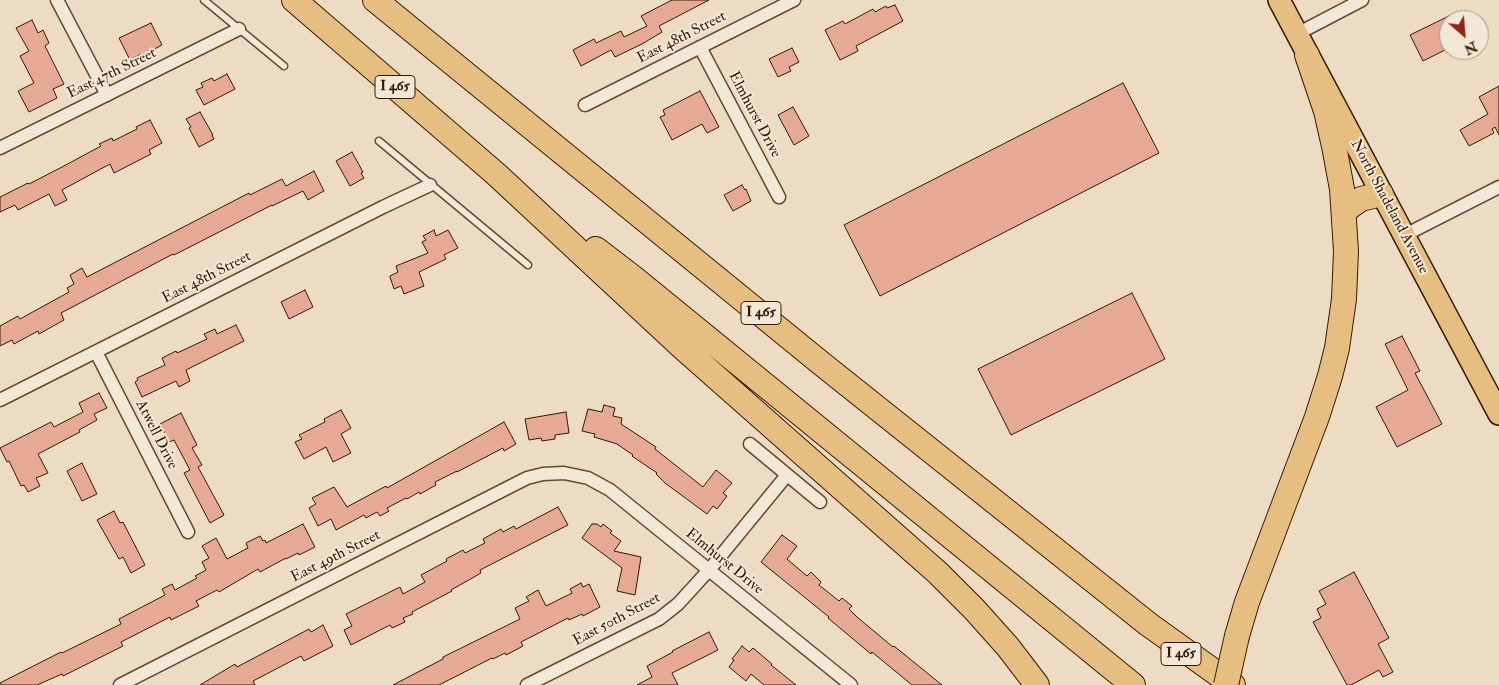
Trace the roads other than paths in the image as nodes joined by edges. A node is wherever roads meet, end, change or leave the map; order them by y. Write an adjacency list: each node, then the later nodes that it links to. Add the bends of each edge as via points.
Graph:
1 (57, 0): 13 (street)
2 (204, 0): 8 (lane)
3 (294, 0): 17 (highway, I 465)
4 (375, 0): 34 (highway, I 465)
5 (794, 0): 10 (street, East 48th Street)
6 (1279, 0): 9 (main road, North Shadeland Avenue)
7 (1362, 0): 9 (street)
8 (239, 29): 12 (lane); 13 (street, East 47th Street)
9 (1296, 34): 11 (main road, North Shadeland Avenue)
10 (700, 47): 14 (street, East 48th Street); 21 (street, Elmhurst Drive)
11 (1307, 55): 20 (main road, North Shadeland Avenue); 22 (highway, via 1326,111)
12 (284, 66)
13 (107, 95): 16 (street, East 47th Street)
14 (585, 105)
15 (379, 141): 18 (lane)
16 (0, 148)
17 (496, 174): 38 (highway, via 682,347 938,572 1003,641); 39 (highway, I 465, via 635,279)
18 (430, 185): 24 (lane); 25 (street, East 48th Street)
19 (1499, 187): 23 (street)
20 (1381, 194): 22 (highway); 23 (main road, North Shadeland Avenue)
21 (779, 197)
22 (1344, 211): 41 (highway, bridge, via 1344,299 1330,376 1247,602)
23 (1403, 236): 27 (main road, North Shadeland Avenue)
24 (528, 265)
25 (96, 352): 26 (street, East 48th Street); 32 (street, Atwell Drive)
26 (0, 400)
27 (1499, 414)
28 (750, 444): 30 (street)
29 (572, 474): 33 (street, Elmhurst Drive, via 588,478 610,490); 35 (street, East 49th Street, via 543,474 527,478)
30 (787, 475): 31 (street); 33 (street, East 50th Street)
31 (820, 502)
32 (188, 532)
33 (709, 570): 36 (street, East 50th Street, via 678,604 659,619); 37 (street, Elmhurst Drive)
34 (1148, 624): 40 (highway, I 465); 42 (highway)
35 (120, 685)
36 (527, 685)
37 (851, 685)
38 (1037, 685)
39 (1133, 685)
40 (1215, 685)
41 (1226, 685)
42 (1233, 685)

